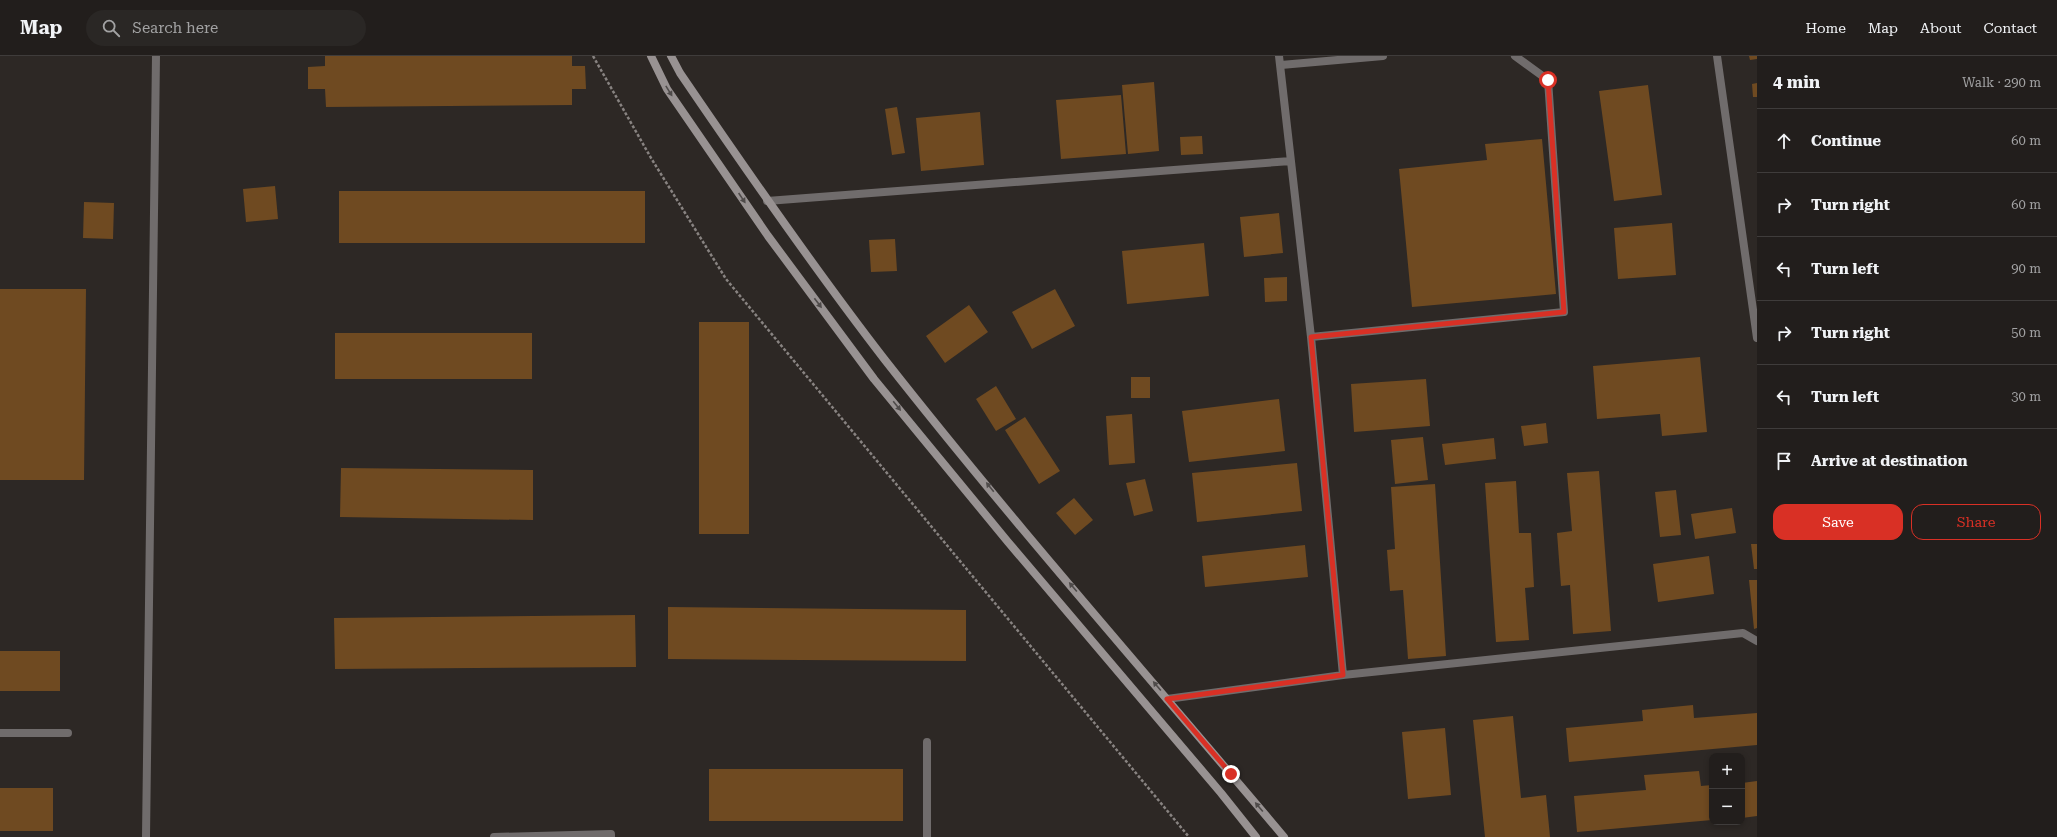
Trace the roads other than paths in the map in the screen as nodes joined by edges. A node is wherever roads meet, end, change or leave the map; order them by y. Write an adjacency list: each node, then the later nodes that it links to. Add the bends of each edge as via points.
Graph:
1 (156, 56): 19 (street)
2 (651, 56): 23 (main road, one-way to 23, via 667,89 768,236 874,378)
3 (671, 56): 10 (main road)
4 (1279, 56): 8 (street)
5 (1383, 56): 8 (street)
6 (1515, 56): 11 (street, via 1548,80 1564,312)
7 (1717, 56): 12 (street)
8 (1281, 65): 9 (street)
9 (1291, 161): 10 (street); 11 (street)
10 (767, 201): 15 (main road, one-way to 10, via 890,365)
11 (1311, 337): 14 (street)
12 (1757, 338)
13 (1757, 641): 14 (street, via 1743,633)
14 (1343, 675): 15 (street)
15 (1167, 699): 24 (main road, one-way to 15)
16 (0, 733): 17 (street)
17 (68, 733)
18 (927, 742): 22 (street)
19 (146, 837)
20 (494, 837): 21 (street, via 611,834)
21 (611, 837)
22 (927, 837)
23 (1256, 837)
24 (1284, 837)

